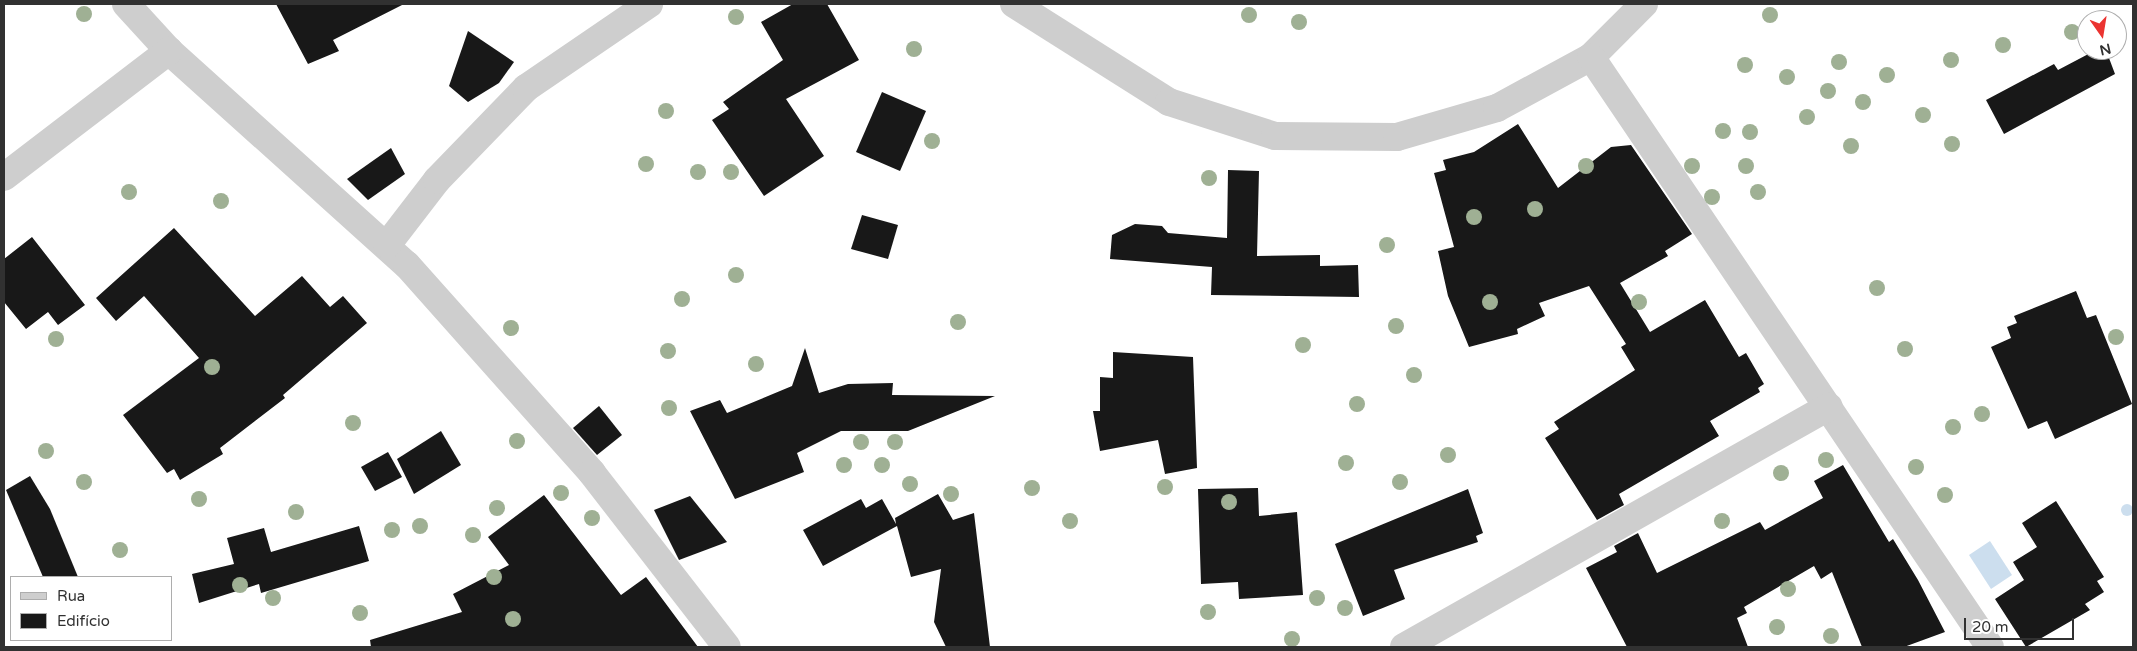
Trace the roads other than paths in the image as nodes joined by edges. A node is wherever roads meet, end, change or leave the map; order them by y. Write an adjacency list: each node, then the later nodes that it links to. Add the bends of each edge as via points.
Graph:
1 (126, 4): 5 (street)
2 (649, 4): 8 (street, via 526,88 437,180)
3 (1014, 4): 6 (street, via 1169,102 1275,136 1397,137 1497,108)
4 (1644, 4): 6 (street)
5 (170, 50): 7 (street); 8 (street)
6 (1591, 57): 9 (street)
7 (4, 177)
8 (387, 245): 10 (street, via 592,473)
9 (1829, 407): 11 (street); 12 (street)
10 (727, 647)
11 (1404, 647)
12 (1990, 647)

